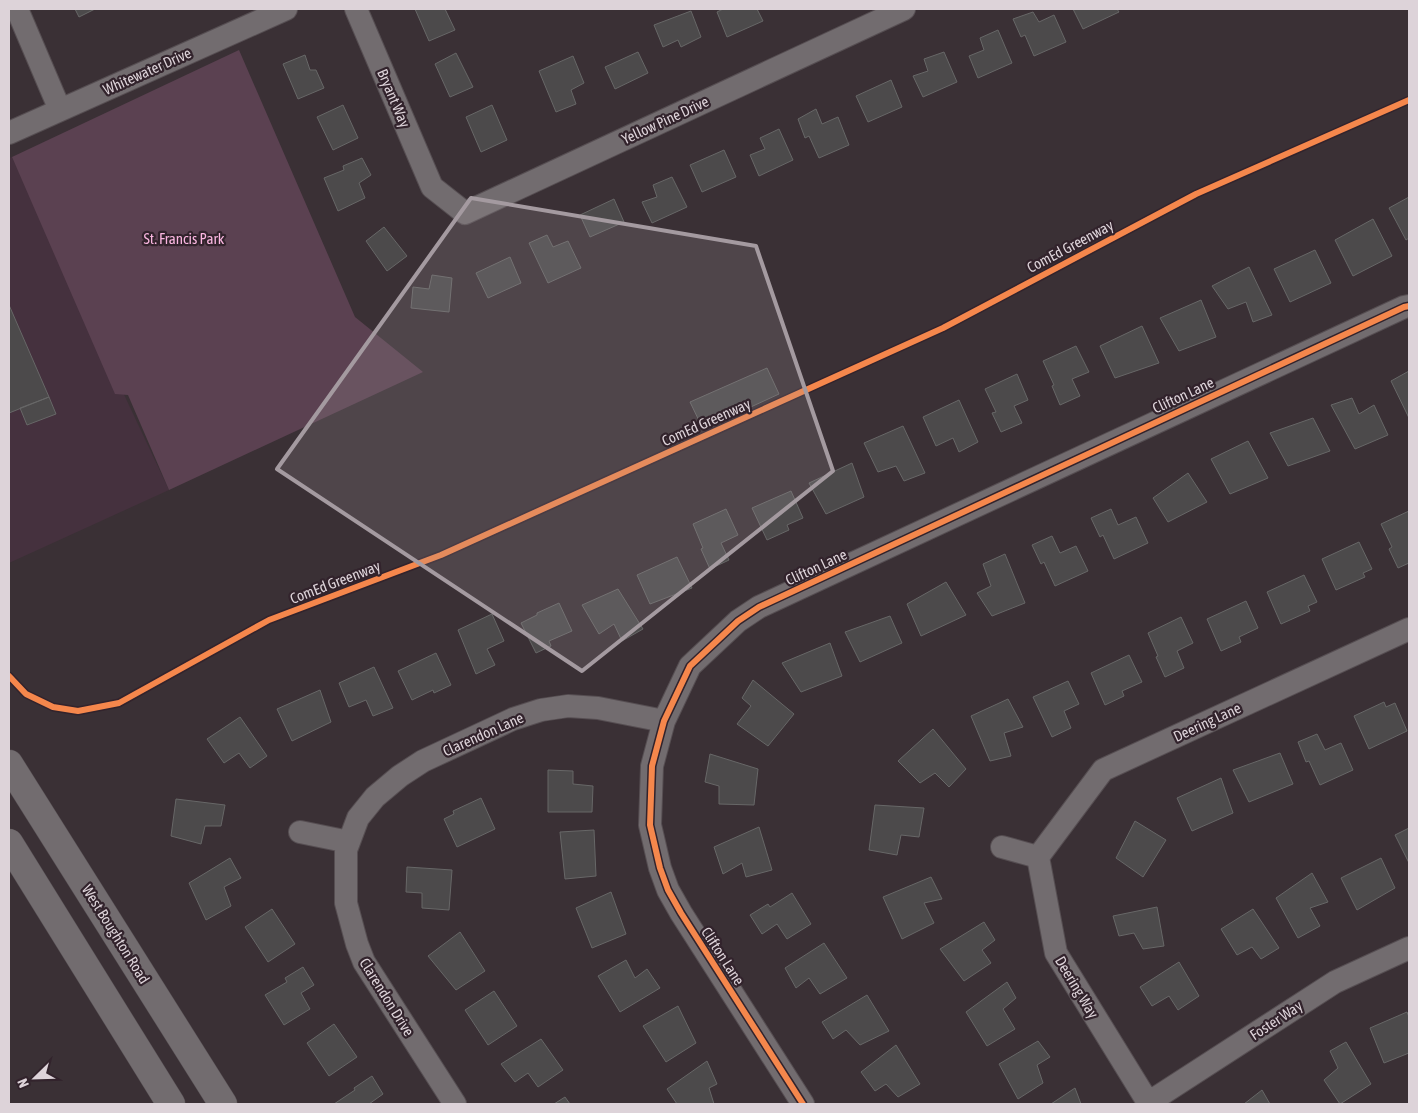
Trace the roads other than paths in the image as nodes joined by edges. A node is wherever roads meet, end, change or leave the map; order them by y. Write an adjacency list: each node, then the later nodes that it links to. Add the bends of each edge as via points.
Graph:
1 (17, 9): 5 (street)
2 (286, 9): 5 (street, Whitewater Drive)
3 (356, 9): 7 (street, Bryant Way)
4 (904, 9): 7 (street, Yellow Pine Drive, via 464,213)
5 (60, 110): 6 (street, Whitewater Drive)
6 (9, 134)
7 (432, 187)
8 (1409, 306): 10 (street, Clifton Lane, via 759,607 738,621 690,666)
9 (1409, 629): 16 (street, Deering Lane, via 1103,770)
10 (664, 721): 14 (street, Clarendon Lane, via 598,708 568,706 513,719 423,761 400,776 375,797 358,818); 22 (street, Clifton Lane, via 652,766 650,825 660,868 681,914)
11 (9, 764): 20 (main road, West Boughton Road)
12 (300, 832): 14 (street)
13 (9, 843): 19 (main road)
14 (347, 846): 21 (street, Clarendon Drive, via 346,903 364,962)
15 (1002, 847): 16 (street)
16 (1038, 857): 18 (street, Deering Way, via 1056,953)
17 (1409, 948): 18 (street, Foster Way, via 1334,982)
18 (1148, 1103)
19 (171, 1104)
20 (223, 1104)
21 (455, 1104)
22 (803, 1104)

